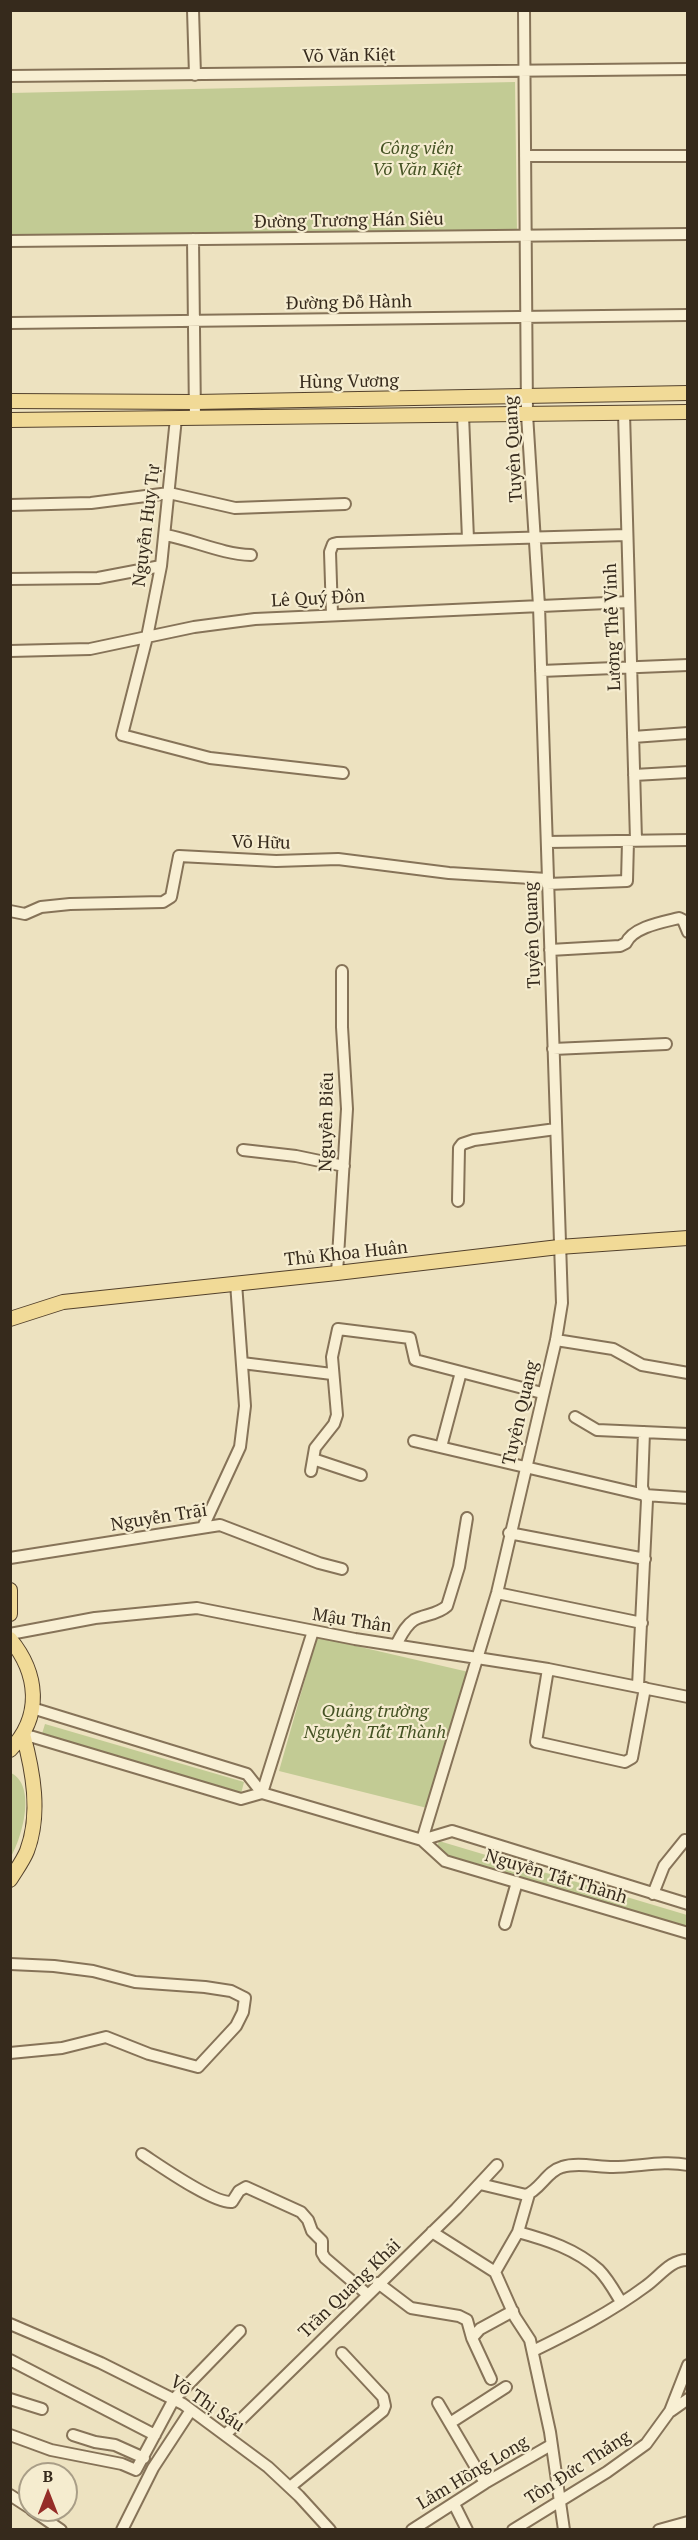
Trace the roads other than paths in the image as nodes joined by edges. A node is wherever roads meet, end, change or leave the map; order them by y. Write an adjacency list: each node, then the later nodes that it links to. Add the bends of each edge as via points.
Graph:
1 (193, 10): 5 (street)
2 (524, 10): 4 (street, Tuyên Quang)
3 (687, 69): 4 (street, Võ Văn Kiệt)
4 (524, 70): 5 (street, Võ Văn Kiệt); 7 (street, Tuyên Quang)
5 (195, 75): 6 (street, Võ Văn Kiệt)
6 (10, 76)
7 (525, 156): 8 (street); 10 (street, Tuyên Quang)
8 (687, 156)
9 (687, 234): 10 (street, Đường Trương Hán Siêu)
10 (526, 236): 11 (street, Đường Trương Hán Siêu); 14 (street, Tuyên Quang)
11 (193, 239): 12 (street, Đường Trương Hán Siêu); 15 (street)
12 (10, 241)
13 (687, 315): 14 (street, Đường Đỗ Hành)
14 (526, 317): 15 (street, Đường Đỗ Hành); 18 (street, Tuyên Quang)
15 (194, 321): 16 (street, Đường Đỗ Hành); 20 (street)
16 (10, 323)
17 (687, 393): 18 (main road, Hùng Vương)
18 (527, 397): 20 (main road, Hùng Vương); 23 (street, Tuyên Quang)
19 (10, 401): 20 (main road, Hùng Vương)
20 (195, 402): 26 (street)
21 (687, 412): 22 (main road, Hùng Vương)
22 (624, 413): 23 (main road, Hùng Vương); 32 (street, Lương Thế Vinh)
23 (527, 414): 24 (main road, Hùng Vương); 34 (street, Tuyên Quang)
24 (463, 415): 26 (main road, Hùng Vương); 33 (street)
25 (176, 418): 26 (main road, Hùng Vương); 27 (main road, Hùng Vương); 28 (street, Nguyễn Huy Tự)
26 (195, 418)
27 (10, 420)
28 (169, 493): 29 (street, via 235,508); 30 (street, via 91,503); 31 (street, Nguyễn Huy Tự)
29 (345, 504)
30 (10, 506)
31 (165, 535): 35 (street); 36 (street, Nguyễn Huy Tự)
32 (627, 535): 34 (street); 38 (street, Lương Thế Vinh)
33 (468, 539): 34 (street); 40 (street, via 333,544)
34 (535, 539): 39 (street, Tuyên Quang)
35 (251, 555)
36 (161, 566): 37 (street, via 98,578); 41 (street, Nguyễn Huy Tự)
37 (10, 579)
38 (629, 602): 39 (street, Lê Quý Đôn); 44 (street, Lương Thế Vinh)
39 (539, 606): 40 (street, Lê Quý Đôn); 45 (street, Tuyên Quang)
40 (332, 614): 41 (street, Lê Quý Đôn, via 222,622)
41 (147, 637): 42 (street, Lê Quý Đôn, via 90,649); 49 (street, Nguyễn Huy Tự, via 122,735 210,758)
42 (10, 651)
43 (687, 665): 44 (street)
44 (631, 667): 45 (street); 47 (street, Lương Thế Vinh)
45 (541, 670): 53 (street, Tuyên Quang)
46 (687, 733): 47 (street)
47 (633, 737): 50 (street, Lương Thế Vinh)
48 (687, 772): 50 (street)
49 (343, 773)
50 (634, 775): 52 (street, Lương Thế Vinh)
51 (687, 840): 52 (street)
52 (632, 841): 53 (street); 54 (street, Lương Thế Vinh, via 627,881)
53 (547, 842): 54 (street, Tuyên Quang)
54 (547, 882): 55 (street, Võ Hữu, via 338,859 276,861 178,856 171,897 163,902 70,904 40,907 25,914); 57 (street, Tuyên Quang)
55 (10, 911)
56 (687, 932): 57 (street, via 679,918 649,927 620,946)
57 (550, 950): 60 (street, Tuyên Quang)
58 (342, 971): 63 (street, Nguyễn Biểu, via 347,1109)
59 (666, 1044): 60 (street)
60 (553, 1049): 61 (street, Tuyên Quang)
61 (556, 1129): 64 (street, via 462,1144); 66 (street, Tuyên Quang)
62 (243, 1150): 63 (street)
63 (344, 1166): 67 (street, Nguyễn Biểu)
64 (458, 1201)
65 (687, 1238): 66 (main road, Thủ Khoa Huân)
66 (559, 1247): 67 (main road, Thủ Khoa Huân); 70 (street, Tuyên Quang, via 562,1290)
67 (337, 1274): 68 (main road, Thủ Khoa Huân)
68 (236, 1283): 69 (main road, Thủ Khoa Huân, via 63,1302); 71 (street)
69 (10, 1319)
70 (556, 1340): 73 (street, via 613,1348 642,1365); 75 (street, Tuyên Quang)
71 (242, 1364): 74 (street); 88 (street, via 245,1406 240,1447)
72 (461, 1372): 74 (street, via 415,1360 410,1338 338,1329); 75 (street); 80 (street)
73 (687, 1373)
74 (332, 1374): 81 (street, via 338,1415 315,1448)
75 (542, 1393): 82 (street, Tuyên Quang)
76 (575, 1417): 77 (street, via 592,1429)
77 (644, 1432): 78 (street); 85 (street)
78 (687, 1434)
79 (414, 1441): 80 (street)
80 (441, 1447): 82 (street)
81 (313, 1459): 83 (street); 84 (street)
82 (525, 1466): 85 (street); 89 (street, Tuyên Quang)
83 (311, 1471)
84 (361, 1474)
85 (645, 1495): 86 (street); 91 (street)
86 (687, 1498)
87 (467, 1518): 100 (street, via 450,1600 442,1611 410,1624)
88 (203, 1527): 90 (street, Nguyễn Trãi); 92 (street, Nguyễn Trãi, via 220,1525)
89 (509, 1533): 91 (street); 94 (street, Tuyên Quang)
90 (10, 1558)
91 (645, 1559): 96 (street)
92 (342, 1569)
93 (10, 1590): 95 (main road)
94 (497, 1593): 96 (street); 101 (street, Tuyên Quang)
95 (10, 1614)
96 (642, 1623): 103 (street)
97 (313, 1631): 98 (street, Mậu Thân, via 197,1608 95,1618); 100 (street, Mậu Thân); 108 (street)
98 (10, 1634)
99 (10, 1639): 105 (main road, via 24,1656 33,1682)
100 (396, 1645): 101 (street, Mậu Thân)
101 (479, 1657): 102 (street, Mậu Thân); 109 (street, Tuyên Quang)
102 (548, 1669): 103 (street, Mậu Thân); 103 (street, via 536,1742 625,1762 632,1758)
103 (641, 1687): 104 (street, Mậu Thân)
104 (687, 1696)
105 (32, 1708): 106 (main road); 108 (street, via 247,1773)
106 (23, 1734): 107 (main road); 108 (street, Nguyễn Tất Thành, via 241,1799); 111 (main road, via 34,1786 34,1812 27,1850)
107 (10, 1750)
108 (262, 1793): 109 (street, Nguyễn Tất Thành)
109 (422, 1840): 112 (street, Nguyễn Tất Thành, via 445,1861); 113 (street, Nguyễn Tất Thành, via 452,1831)
110 (685, 1840): 113 (street, via 664,1866)
111 (10, 1880)
112 (517, 1882): 115 (street); 116 (street, Nguyễn Tất Thành)
113 (653, 1893): 114 (street, Nguyễn Tất Thành)
114 (687, 1904)
115 (505, 1924)
116 (687, 1934)
117 (10, 1964): 118 (street, via 54,1966 135,1982 231,1991 245,1998 245,2004 236,2026 198,2067 106,2037 62,2048)
118 (10, 2053)
119 (142, 2154): 129 (street, via 223,2202 232,2202 246,2187 301,2212 322,2241 325,2258)
120 (497, 2165): 122 (street, Trần Quang Khải)
121 (687, 2165): 123 (street, via 563,2166)
122 (480, 2184): 123 (street); 124 (street, Trần Quang Khải)
123 (528, 2194): 125 (street)
124 (432, 2232): 127 (street); 128 (street, Trần Quang Khải)
125 (518, 2232): 127 (street); 130 (street, via 557,2244 585,2260 600,2271)
126 (687, 2259): 130 (street, via 676,2260)
127 (495, 2272): 131 (street)
128 (378, 2283): 129 (street, Trần Quang Khải); 134 (street, via 411,2308 465,2318 471,2326)
129 (367, 2294): 152 (street, Trần Quang Khải)
130 (621, 2302): 135 (street)
131 (513, 2312): 134 (street); 135 (street)
132 (10, 2324): 142 (street, Võ Thị Sáu)
133 (240, 2331): 142 (street)
134 (471, 2338): 139 (street)
135 (533, 2351): 153 (street)
136 (342, 2353): 156 (street, via 383,2397 385,2406)
137 (10, 2360): 151 (street)
138 (687, 2365): 147 (street, Tôn Đức Thắng)
139 (491, 2379)
140 (506, 2387): 148 (street)
141 (10, 2399): 145 (street)
142 (174, 2399): 146 (street, Võ Thị Sáu); 151 (street)
143 (687, 2399): 147 (street)
144 (438, 2403): 148 (street)
145 (42, 2409)
146 (191, 2410): 152 (street, Võ Thị Sáu); 160 (street, via 153,2468)
147 (670, 2411): 157 (street, Tôn Đức Thắng, via 654,2436 635,2454)
148 (450, 2423): 155 (street)
149 (10, 2435): 154 (street, via 51,2450 136,2470)
150 (73, 2435): 154 (street, via 115,2445)
151 (155, 2435): 154 (street)
152 (225, 2435): 156 (street, Võ Thị Sáu)
153 (551, 2445): 155 (street, Lâm Hồng Long); 157 (street)
154 (144, 2458)
155 (485, 2483): 158 (street, Lâm Hồng Long)
156 (290, 2487): 161 (street, Võ Thị Sáu)
157 (561, 2500): 164 (street, Tôn Đức Thắng); 165 (street)
158 (454, 2504): 162 (street, Lâm Hồng Long); 163 (street)
159 (687, 2522): 166 (street)
160 (122, 2529)
161 (330, 2529)
162 (412, 2529)
163 (467, 2529)
164 (513, 2529)
165 (564, 2529)
166 (659, 2529)

